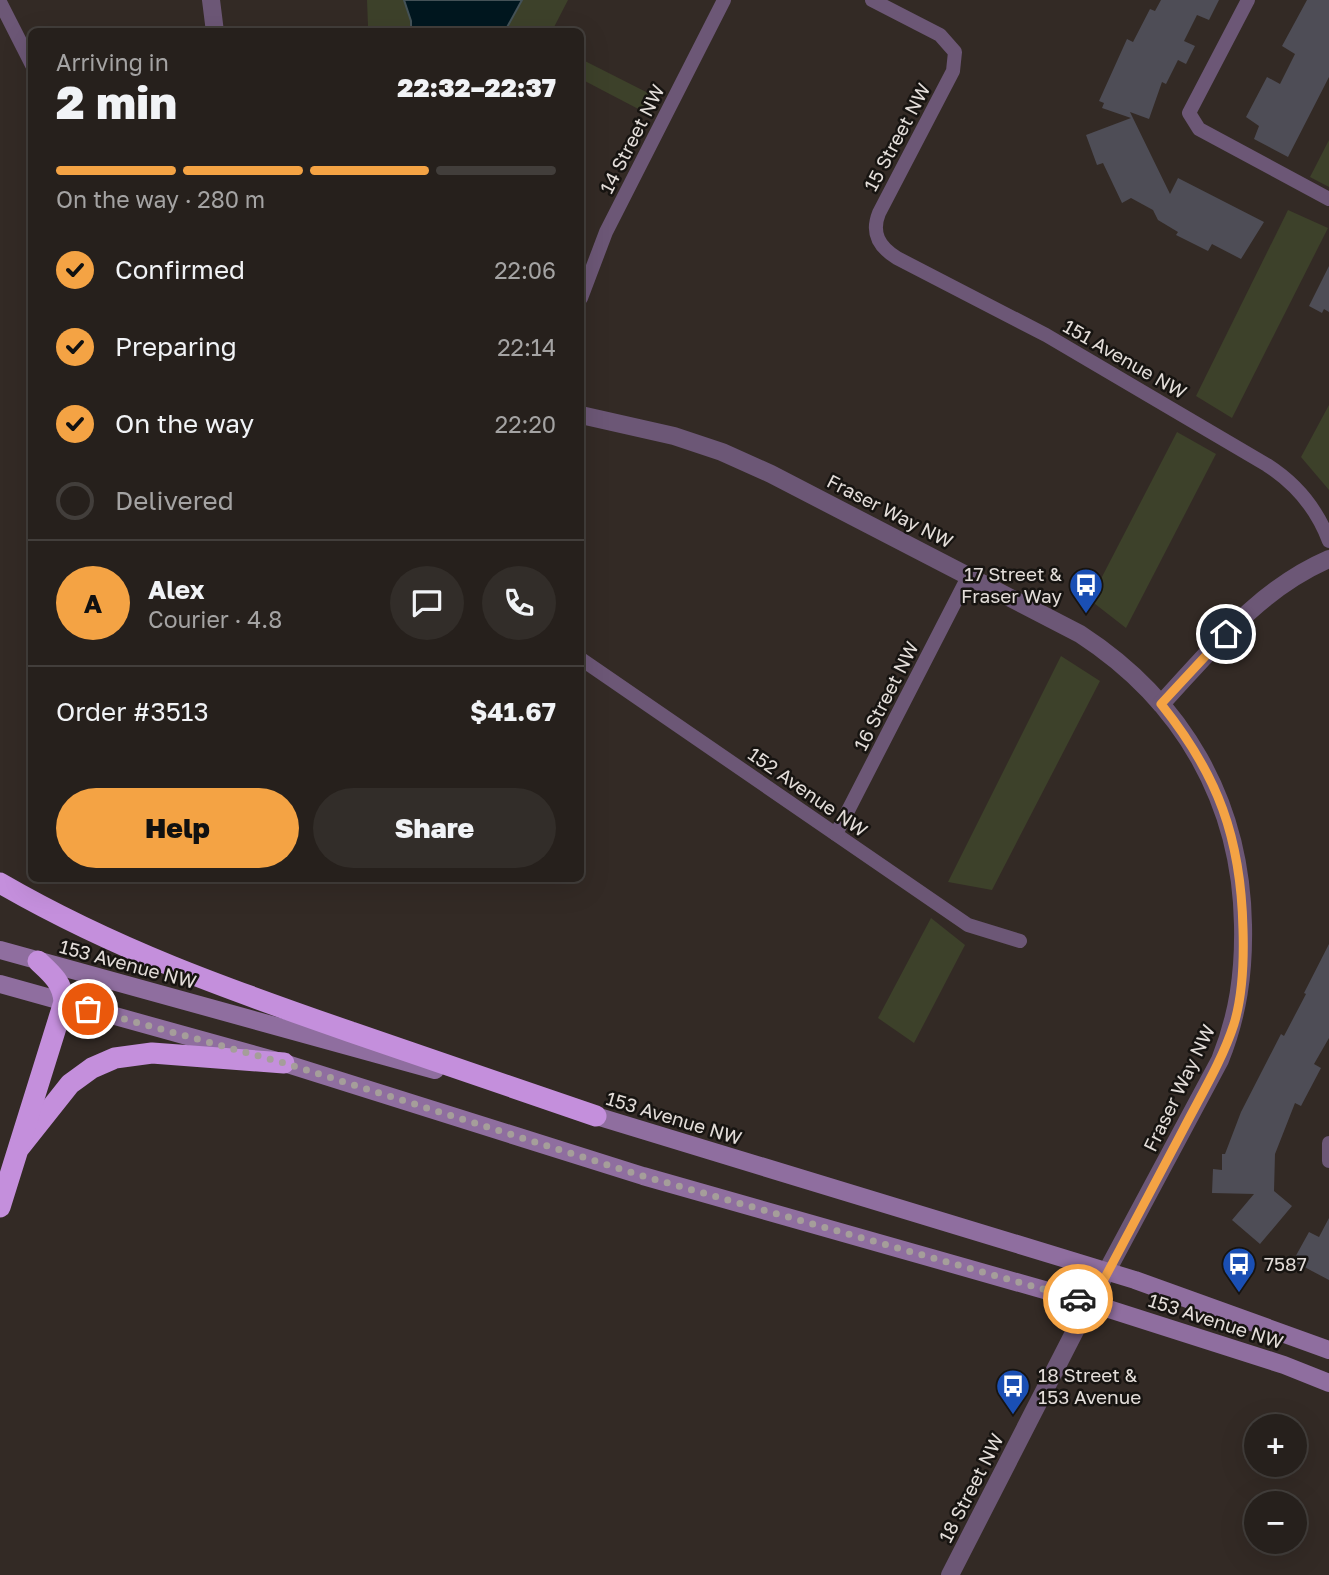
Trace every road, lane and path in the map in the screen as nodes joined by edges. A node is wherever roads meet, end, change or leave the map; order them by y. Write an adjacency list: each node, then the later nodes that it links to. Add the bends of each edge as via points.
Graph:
1 (211, 0): 6 (street)
2 (723, 0): 10 (street, 14 Street NW, via 606,232)
3 (872, 0): 9 (street, 15 Street NW, via 940,35 955,52 953,71 879,213)
4 (1248, 0): 8 (street, via 1189,113 1199,129)
5 (0, 2): 7 (street)
6 (214, 28)
7 (28, 57)
8 (1329, 199)
9 (877, 240): 12 (street, 151 Avenue NW, via 897,258 1045,335 1267,465 1305,498)
10 (584, 290)
11 (584, 416): 14 (street, Fraser Way NW, via 722,452)
12 (1329, 541)
13 (1329, 559): 16 (street, via 1264,598)
14 (970, 575): 16 (street, Fraser Way NW, via 1102,648); 17 (street, 16 Street NW)
15 (584, 661): 17 (street, 152 Avenue NW)
16 (1161, 704): 30 (street, Fraser Way NW, via 1213,781 1232,838 1243,910 1241,985 1220,1060)
17 (836, 834): 19 (street, 152 Avenue NW, via 968,925)
18 (0, 883): 25 (highway, via 85,930 233,991)
19 (1020, 941)
20 (0, 950): 21 (main road, 153 Avenue NW)
21 (38, 961): 23 (highway, via 59,984); 25 (main road, 153 Avenue NW)
22 (0, 984): 23 (main road, 153 Avenue NW)
23 (64, 1002): 24 (main road, 153 Avenue NW); 27 (highway)
24 (284, 1063): 27 (highway, via 152,1053 115,1058 70,1084); 31 (main road, 153 Avenue NW, via 643,1176)
25 (596, 1116): 30 (main road, 153 Avenue NW)
26 (1329, 1143): 28 (street)
27 (20, 1147): 29 (highway)
28 (1329, 1161)
29 (0, 1207)
30 (1108, 1272): 31 (street, 18 Street NW); 32 (main road, 153 Avenue NW)
31 (1090, 1303): 33 (main road, 153 Avenue NW); 34 (street, 18 Street NW)
32 (1329, 1350)
33 (1329, 1383)
34 (950, 1575)

